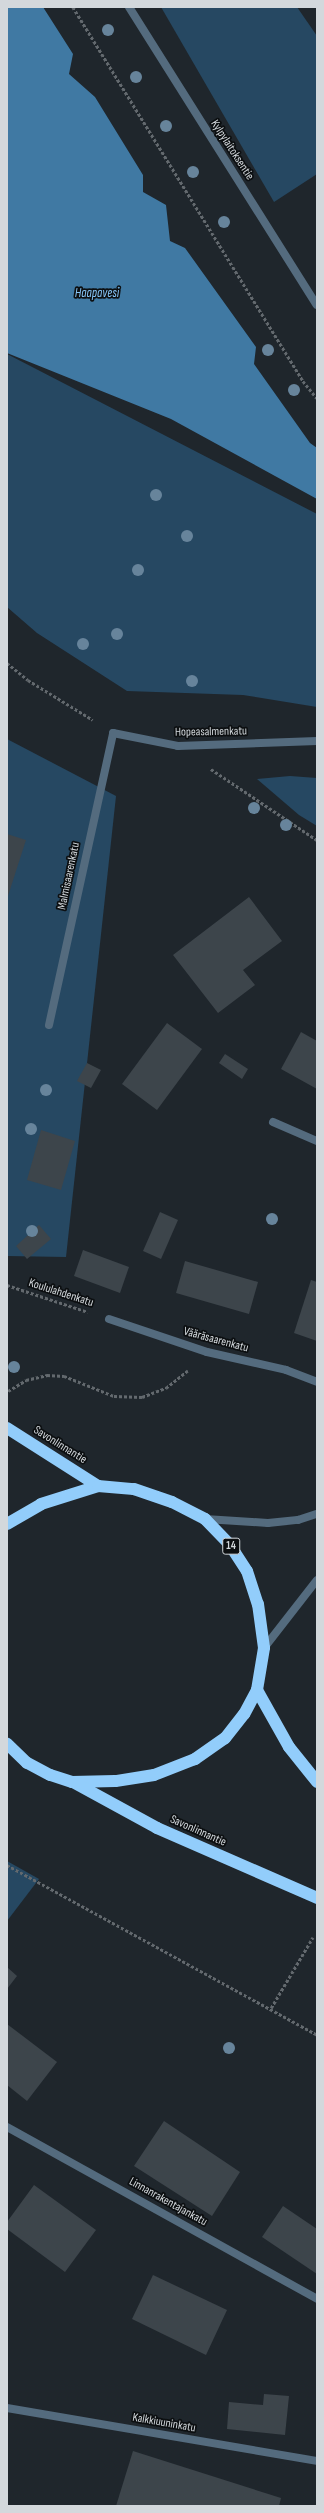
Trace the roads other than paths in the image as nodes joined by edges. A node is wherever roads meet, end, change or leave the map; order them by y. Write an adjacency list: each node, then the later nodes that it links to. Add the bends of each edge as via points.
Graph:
1 (129, 7): 2 (street, Kylpylaitoksentie)
2 (317, 305)
3 (113, 733): 4 (street, Hopeasalmenkatu, via 178,746); 5 (street, Malmisaarenkatu)
4 (317, 740)
5 (49, 1025)
6 (273, 1122): 7 (street)
7 (317, 1141)
8 (109, 1319): 9 (street, Vääräsaarenkatu, via 207,1352 286,1370)
9 (317, 1382)
10 (7, 1428): 11 (highway, Savonlinnantie / 14)
11 (98, 1486): 13 (highway, 14, via 134,1490 172,1502); 14 (highway, 14, via 41,1504)
12 (317, 1514): 13 (street, via 298,1520 268,1523)
13 (205, 1519): 16 (highway, 14, via 230,1545 247,1571 258,1604)
14 (7, 1524)
15 (317, 1580): 16 (street)
16 (264, 1648): 17 (highway, 14)
17 (258, 1690): 19 (highway, 14, via 244,1714 225,1738 195,1759 154,1775 115,1781); 20 (highway, via 289,1747)
18 (7, 1744): 19 (highway, 14, via 27,1763 50,1775)
19 (72, 1782): 21 (highway, Savonlinnantie / 14, via 156,1828)
20 (317, 1782)
21 (317, 1898)
22 (7, 2127): 23 (street, Linnanrakentajankatu)
23 (317, 2299)
24 (7, 2408): 25 (street, Kalkkiuuninkatu)
25 (317, 2461)

